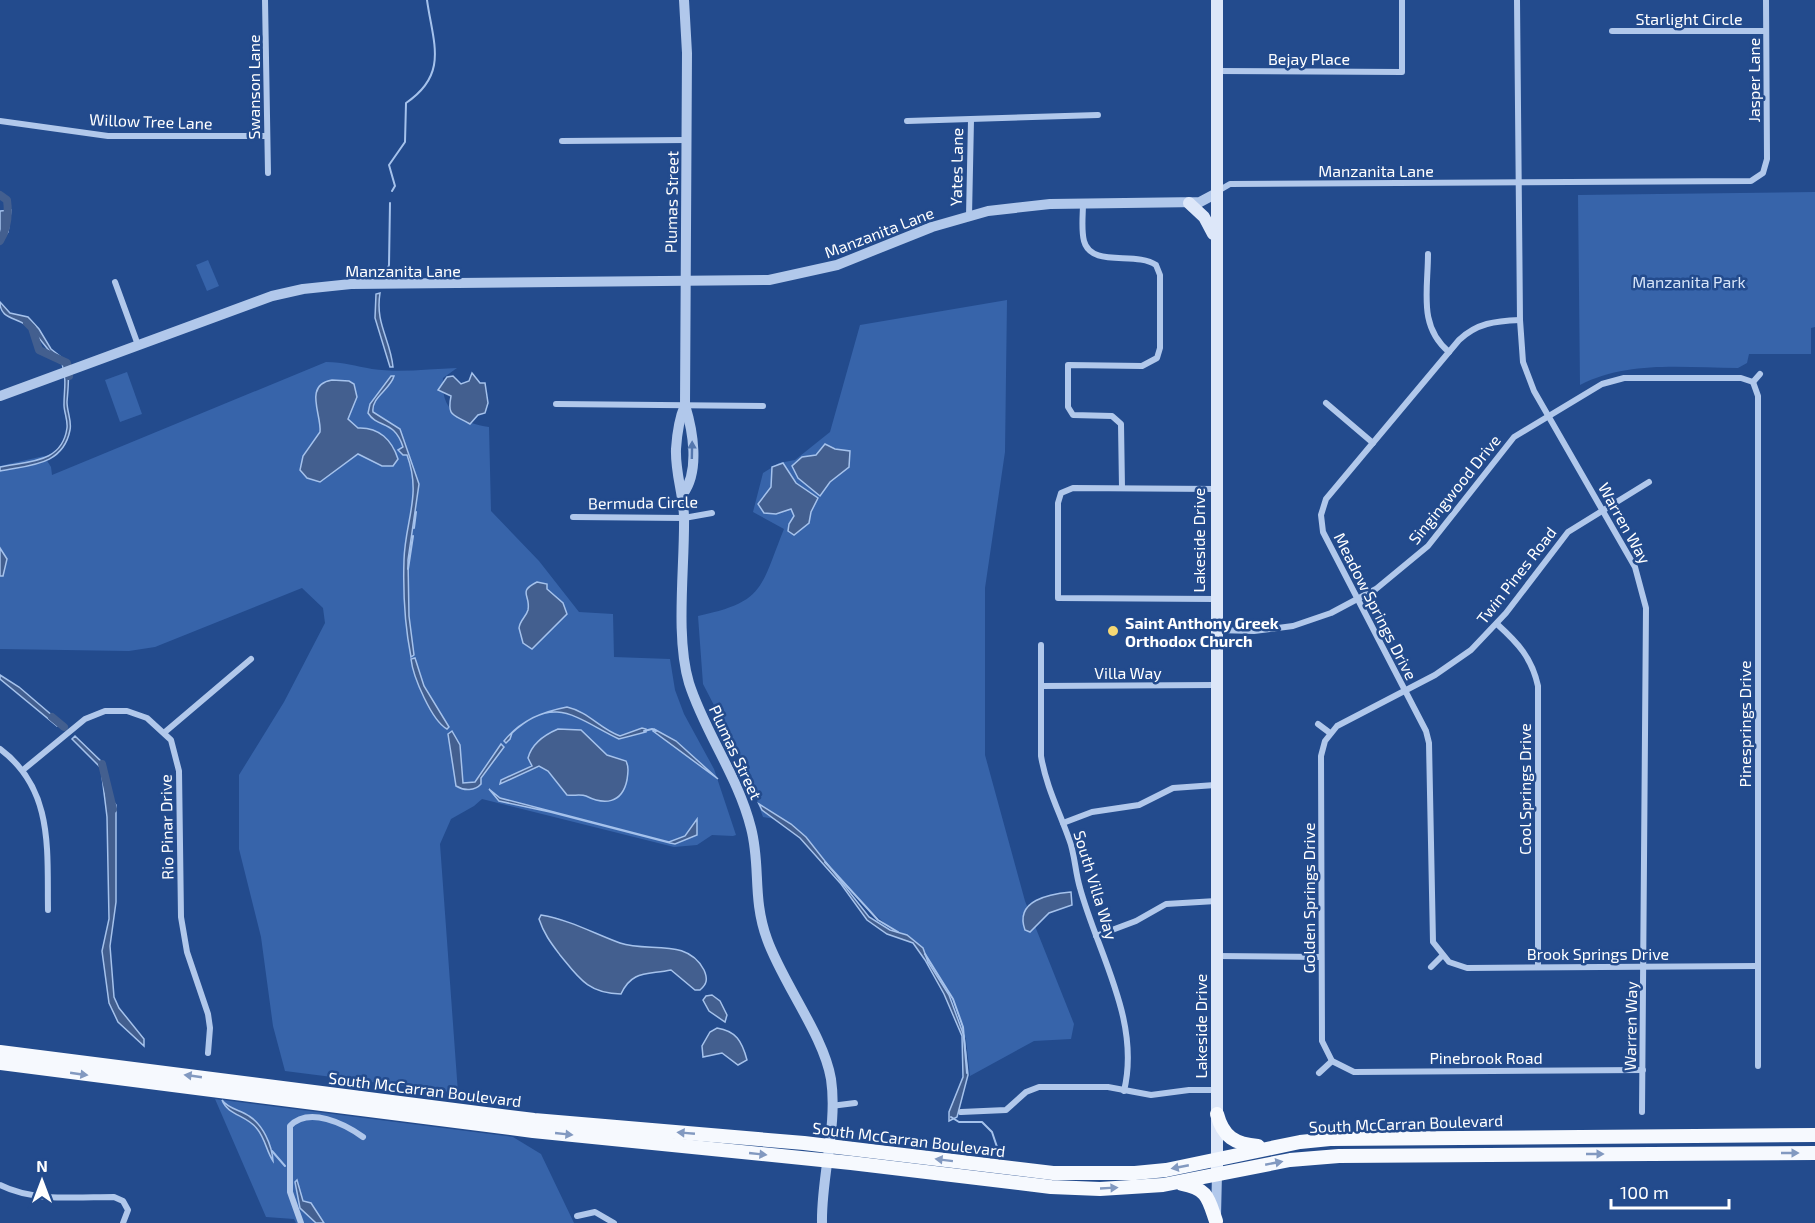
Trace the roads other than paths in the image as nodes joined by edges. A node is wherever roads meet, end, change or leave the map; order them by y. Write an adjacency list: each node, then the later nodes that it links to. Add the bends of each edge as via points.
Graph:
1 (265, 0): 14 (street, Swanson Lane)
2 (684, 0): 15 (street, Plumas Street)
3 (1216, 0): 9 (main road, Lakeside Drive)
4 (1402, 0): 9 (street, Bejay Place, via 1402,72)
5 (1517, 0): 19 (street, Warren Way)
6 (1766, 0): 7 (street, Jasper Lane)
7 (1766, 31): 8 (street, Starlight Circle); 17 (street, Jasper Lane)
8 (1612, 32)
9 (1216, 71): 20 (main road, Lakeside Drive)
10 (1098, 115): 11 (street, Yates Lane)
11 (971, 120): 13 (street, Yates Lane); 23 (street, Yates Lane)
12 (0, 121): 14 (street, Willow Tree Lane, via 108,136)
13 (907, 121)
14 (266, 136): 18 (street, Swanson Lane)
15 (687, 140): 16 (street); 27 (street, Plumas Street)
16 (562, 141)
17 (1767, 159): 19 (street, Manzanita Lane, via 1763,173 1751,181)
18 (268, 173)
19 (1519, 184): 20 (street, Manzanita Lane, via 1230,184); 28 (street, Warren Way)
20 (1215, 194): 22 (street, Manzanita Lane, via 1204,201); 24 (main road, Lakeside Drive)
21 (1083, 203): 22 (street, Manzanita Lane); 23 (street, Manzanita Lane, via 1031,205); 41 (street, via 1084,240 1091,252 1103,257 1149,260 1160,275 1157,358 1142,366 1068,365 1068,407 1073,415 1112,416 1121,424)
22 (1189, 203): 24 (main road, via 1204,217)
23 (969, 216): 27 (street, Manzanita Lane, via 805,274 750,282)
24 (1215, 238): 42 (main road, Lakeside Drive)
25 (1428, 254): 30 (street, via 1428,322 1435,339)
26 (115, 282): 29 (street)
27 (685, 283): 29 (street, Manzanita Lane, via 334,285 287,292); 36 (street, Plumas Street)
28 (1520, 320): 30 (street, Meadow Springs Drive, via 1476,327); 38 (street, Warren Way, via 1523,362)
29 (138, 345): 33 (street, Manzanita Lane)
30 (1449, 352): 39 (street, Meadow Springs Drive)
31 (1760, 374): 32 (street)
32 (1753, 382): 38 (street, Singingwood Drive, via 1741,378 1624,378 1602,384); 70 (street, Pinesprings Drive, via 1758,396)
33 (0, 396)
34 (1326, 403): 39 (street)
35 (556, 404): 36 (street)
36 (685, 405): 37 (street); 43 (street, Plumas Street, via 676,449); 43 (street, Plumas Street, one-way to 36, via 693,453)
37 (763, 406)
38 (1548, 415): 44 (street, Warren Way); 49 (street, Singingwood Drive, via 1525,428 1503,448 1443,529 1413,562)
39 (1373, 443): 49 (street, Meadow Springs Drive, via 1326,499 1321,515 1323,532)
40 (1649, 482): 44 (street, Twin Pines Road)
41 (1122, 488): 42 (street); 48 (street, via 1073,488 1061,492 1058,598)
42 (1215, 489): 48 (main road, Lakeside Drive)
43 (683, 495): 47 (street, Plumas Street)
44 (1602, 509): 50 (street, Twin Pines Road, via 1580,522 1559,542); 73 (street, Warren Way, via 1635,567 1646,608)
45 (712, 513): 47 (street, Bermuda Circle)
46 (573, 517): 47 (street, Bermuda Circle)
47 (684, 518): 84 (street, Plumas Street, via 684,643 688,679 736,784 751,827 756,903 765,936 830,1078)
48 (1215, 599): 51 (main road, Lakeside Drive)
49 (1358, 599): 51 (street, Singingwood Drive, via 1293,626); 56 (street, Meadow Springs Drive)
50 (1497, 624): 56 (street, Twin Pines Road, via 1454,663); 72 (street, Cool Springs Drive, via 1525,652 1538,686)
51 (1215, 630): 54 (main road, Lakeside Drive)
52 (1041, 645): 55 (street, South Villa Way)
53 (251, 659): 58 (street)
54 (1215, 685): 55 (street, Villa Way); 62 (main road, Lakeside Drive)
55 (1041, 686): 63 (street, South Villa Way, via 1041,756)
56 (1405, 691): 59 (street, Twin Pines Road); 68 (street, Meadow Springs Drive, via 1429,743 1431,933)
57 (1318, 724): 59 (street)
58 (165, 732): 61 (street, via 137,713 105,711 85,719); 75 (street, Rio Pinar Drive, via 178,760 181,917 187,952 208,1014)
59 (1329, 733): 69 (street, Golden Springs Drive, via 1321,756)
60 (0, 749): 61 (street)
61 (23, 770): 65 (street, via 38,796 46,823)
62 (1215, 785): 63 (street, via 1173,788 1138,805 1092,812); 64 (main road, Lakeside Drive)
63 (1063, 823): 66 (street, South Villa Way)
64 (1216, 901): 66 (street, via 1166,904); 67 (main road, Lakeside Drive)
65 (48, 910)
66 (1096, 936): 82 (street, South Villa Way, via 1125,1021 1128,1076)
67 (1216, 956): 69 (street); 81 (main road, Lakeside Drive)
68 (1442, 956): 71 (street); 72 (street, Brook Springs Drive, via 1467,968)
69 (1321, 957): 76 (street, Golden Springs Drive, via 1322,1041)
70 (1758, 966): 73 (street, Brook Springs Drive); 78 (street, Pinesprings Drive)
71 (1431, 967)
72 (1538, 967): 73 (street, Brook Springs Drive)
73 (1645, 967): 79 (street, Warren Way)
74 (0, 1052): 92 (main road, South McCarran Boulevard, one-way to 74, via 534,1120)
75 (208, 1053)
76 (1332, 1061): 79 (street, Pinebrook Road, via 1354,1072); 80 (street)
77 (0, 1063): 98 (main road, South McCarran Boulevard, one-way to 98, via 533,1131)
78 (1758, 1066)
79 (1643, 1070): 86 (street, Warren Way)
80 (1319, 1073)
81 (1216, 1090): 82 (street, via 1151,1095); 87 (main road, Lakeside Drive)
82 (1124, 1091): 85 (street, via 1107,1087 1039,1087 998,1112)
83 (855, 1103): 84 (street)
84 (831, 1106): 92 (street, Plumas Street)
85 (961, 1112)
86 (1642, 1112)
87 (1216, 1114): 93 (main road, via 1223,1132 1234,1141); 97 (main road, Lakeside Drive)
88 (1762, 1135): 89 (main road, South McCarran Boulevard); 90 (main road, South McCarran Boulevard); 96 (main road, via 1735,1143 1667,1144)
89 (1815, 1135)
90 (1584, 1136): 93 (main road, South McCarran Boulevard, via 1366,1137); 95 (main road, via 1561,1143 1498,1145)
91 (363, 1137): 107 (street, via 336,1122 310,1117 295,1120 290,1126 290,1192)
92 (828, 1146): 98 (street, Plumas Street); 99 (main road, South McCarran Boulevard, one-way to 92)
93 (1275, 1147): 97 (main road, South McCarran Boulevard)
94 (1815, 1153): 96 (main road, South McCarran Boulevard, one-way to 94)
95 (1489, 1154): 96 (main road, South McCarran Boulevard, one-way to 96); 100 (main road, South McCarran Boulevard, one-way to 95, via 1315,1157)
96 (1657, 1154)
97 (1217, 1160): 99 (main road, South McCarran Boulevard, one-way to 99, via 1135,1173); 100 (main road, Lakeside Drive)
98 (826, 1161): 101 (main road, South McCarran Boulevard); 109 (street, Plumas Street)
99 (1053, 1173): 101 (main road, via 1031,1176 977,1172)
100 (1217, 1174): 102 (main road, South McCarran Boulevard); 105 (street, Lakeside Drive)
101 (967, 1178): 102 (main road, South McCarran Boulevard, one-way to 102, via 1090,1189)
102 (1174, 1183): 105 (main road, via 1201,1190)
103 (0, 1185): 106 (street, via 52,1197 114,1197 123,1201 128,1210)
104 (578, 1216): 108 (street, via 595,1212)
105 (1216, 1222)
106 (123, 1223)
107 (301, 1223)
108 (614, 1223)
109 (822, 1223)

